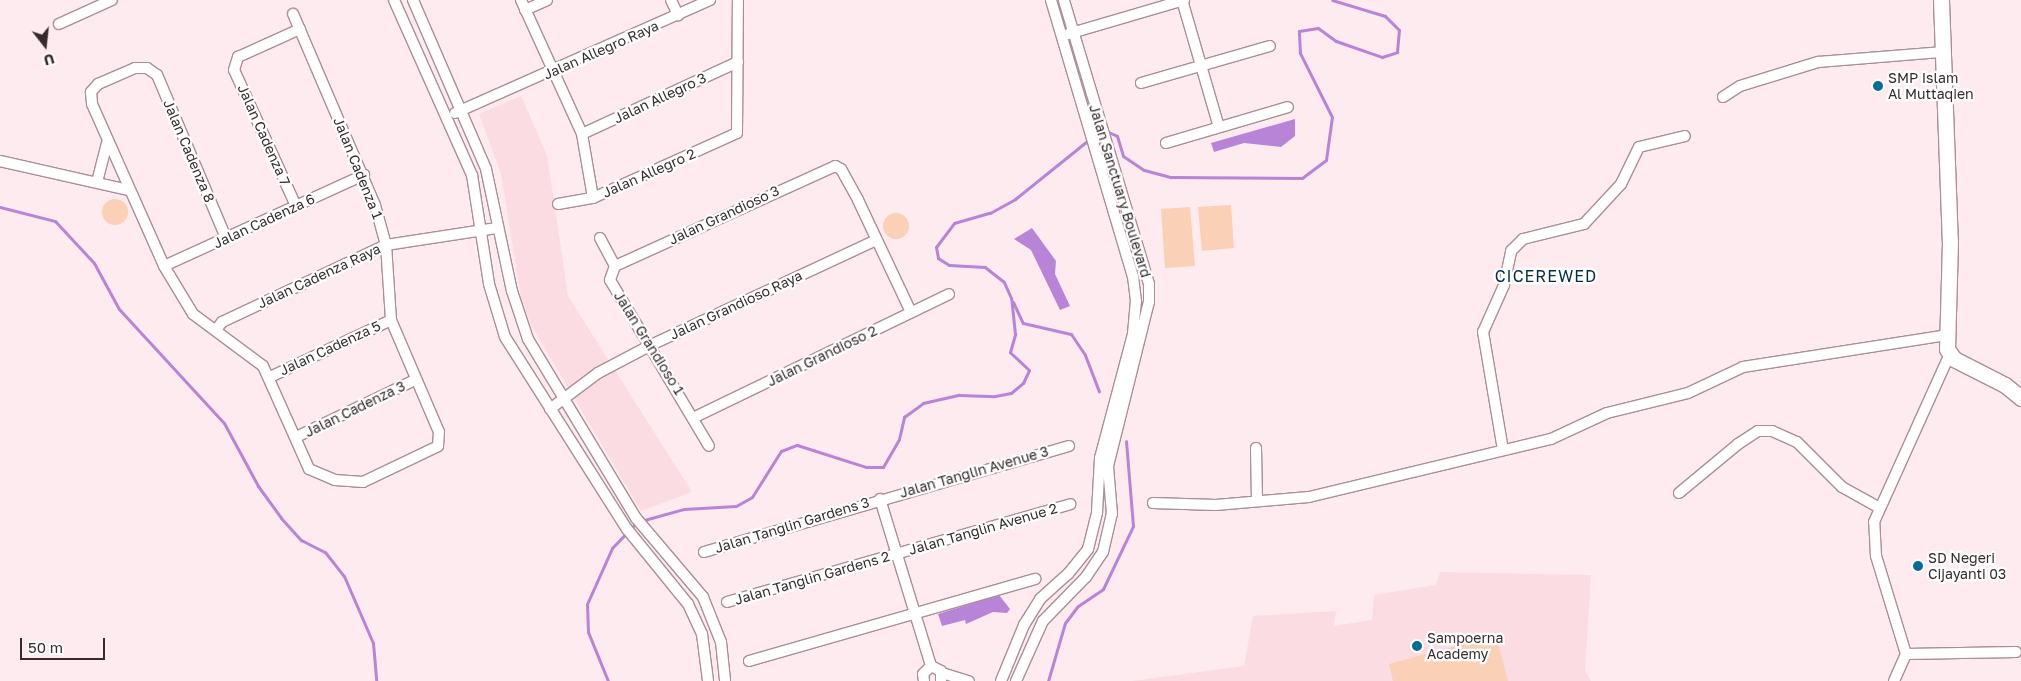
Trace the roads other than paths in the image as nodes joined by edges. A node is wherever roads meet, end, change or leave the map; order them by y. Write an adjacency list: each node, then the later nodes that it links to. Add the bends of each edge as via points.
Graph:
1 (112, 0): 16 (street)
2 (394, 0): 29 (street)
3 (412, 0): 28 (street)
4 (521, 0): 13 (street)
5 (547, 0): 13 (street)
6 (671, 0): 15 (street)
7 (710, 0): 15 (street, Jalan Allegro Raya)
8 (738, 0): 22 (street)
9 (1051, 0): 19 (street, Jalan Sanctuary Boulevard)
10 (1064, 0): 18 (street, Jalan Sanctuary Boulevard)
11 (1183, 0): 18 (street); 23 (street)
12 (1940, 0): 21 (main road)
13 (525, 10): 24 (street)
14 (292, 14): 17 (street, Jalan Cadenza 1)
15 (678, 15): 24 (street, Jalan Allegro Raya)
16 (59, 24)
17 (300, 29): 36 (street, Jalan Cadenza 1); 42 (street, Jalan Cadenza 7, via 238,57 234,64)
18 (1073, 33): 19 (street); 39 (street, Jalan Sanctuary Boulevard)
19 (1063, 36): 39 (street, Jalan Sanctuary Boulevard, via 1086,119)
20 (1270, 46): 23 (street)
21 (1941, 52): 26 (street, via 1818,62 1740,86); 55 (main road, via 1950,242)
22 (738, 62): 31 (street, Jalan Allegro 3); 40 (street, Jalan Allegro 2, via 737,133)
23 (1202, 66): 25 (street); 30 (street)
24 (552, 73): 28 (street, Jalan Allegro Raya); 31 (street)
25 (1141, 83)
26 (1723, 98)
27 (1288, 107): 30 (street)
28 (460, 111): 29 (street, Jalan Allegro Raya); 43 (street, via 486,169)
29 (446, 116): 44 (street, via 472,174)
30 (1220, 127): 34 (street)
31 (582, 134): 40 (street)
32 (1685, 136): 68 (street, via 1639,147 1621,184 1582,225 1522,239 1510,251 1504,286 1483,332)
33 (107, 143): 37 (street); 38 (street); 45 (street, Jalan Cadenza 8, via 91,92 98,84 147,68 157,75)
34 (1166, 143)
35 (0, 161): 37 (street)
36 (364, 175): 42 (street, Jalan Cadenza 6); 48 (street, Jalan Cadenza 1)
37 (97, 182): 38 (street)
38 (129, 190): 49 (street)
39 (1115, 195): 89 (street, Jalan Sanctuary Boulevard, via 1136,301 1133,334 1100,458 1097,512 1088,549 1068,574 1040,599); 90 (street, Jalan Sanctuary Boulevard, via 1149,284 1149,302 1108,466 1112,514 1103,552 1086,578 1043,621)
40 (593, 198): 41 (street, Jalan Allegro 2)
41 (558, 204)
42 (296, 206): 45 (street, Jalan Cadenza 6)
43 (497, 228): 44 (street, Jalan Cadenza Raya); 60 (street, via 519,317)
44 (480, 231): 48 (street, Jalan Cadenza Raya, via 430,241); 62 (street, via 495,314)
45 (226, 238): 49 (street, Jalan Cadenza 6)
46 (600, 238): 50 (street, Jalan Grandioso 1)
47 (876, 240): 50 (street, Jalan Grandioso 3, via 841,169 835,166); 52 (street); 56 (street, Jalan Grandioso Raya)
48 (386, 245): 53 (street, Jalan Cadenza 1); 54 (street, Jalan Cadenza Raya, via 222,322)
49 (164, 266): 54 (street, via 193,314)
50 (614, 266): 56 (street, Jalan Grandioso 1, via 610,280)
51 (948, 294): 52 (street, Jalan Grandioso 2)
52 (911, 312): 63 (street, Jalan Grandioso 2)
53 (391, 320): 58 (street, Jalan Cadenza 5); 59 (street, Jalan Cadenza 1)
54 (216, 330): 58 (street, via 262,366)
55 (1947, 335): 57 (main road); 68 (street, via 1743,367 1688,393 1607,413 1551,439)
56 (651, 345): 60 (street, Jalan Grandioso Raya, via 598,373); 63 (street, Jalan Grandioso 1)
57 (1950, 354): 61 (main road); 74 (street)
58 (270, 377): 64 (street)
59 (415, 380): 64 (street, Jalan Cadenza 3); 64 (street, Jalan Cadenza 1, via 441,441 438,446 362,482 348,482 314,474)
60 (564, 397): 62 (street, Jalan Grandioso Raya); 87 (street, via 650,539 703,597 721,642)
61 (2021, 398)
62 (550, 409): 86 (street, via 627,529 688,604 702,634)
63 (695, 417): 65 (street, Jalan Grandioso 1)
64 (296, 437)
65 (709, 446)
66 (1068, 446): 70 (street, Jalan Tanglin Avenue 3)
67 (1256, 448): 71 (street)
68 (1503, 450): 71 (street, via 1309,497)
69 (1678, 493): 74 (street, via 1738,444 1758,431 1772,431 1796,442 1842,487)
70 (880, 499): 75 (street, Jalan Tanglin Gardens 3); 76 (street)
71 (1256, 501): 72 (street)
72 (1153, 503)
73 (1070, 504): 76 (street, Jalan Tanglin Avenue 2)
74 (1878, 508): 81 (street, via 1873,536 1876,556)
75 (704, 552)
76 (897, 554): 78 (street, Jalan Tanglin Gardens 2); 79 (street)
77 (1035, 580): 79 (street)
78 (728, 602)
79 (915, 613): 82 (street); 83 (street)
80 (2016, 652): 81 (street)
81 (1906, 654): 91 (street)
82 (749, 660)
83 (931, 666): 84 (street); 85 (street)
84 (941, 677): 88 (street)
85 (921, 680)
86 (708, 681)
87 (726, 681)
88 (969, 681)
89 (1001, 681)
90 (1016, 681)
91 (1894, 681)

